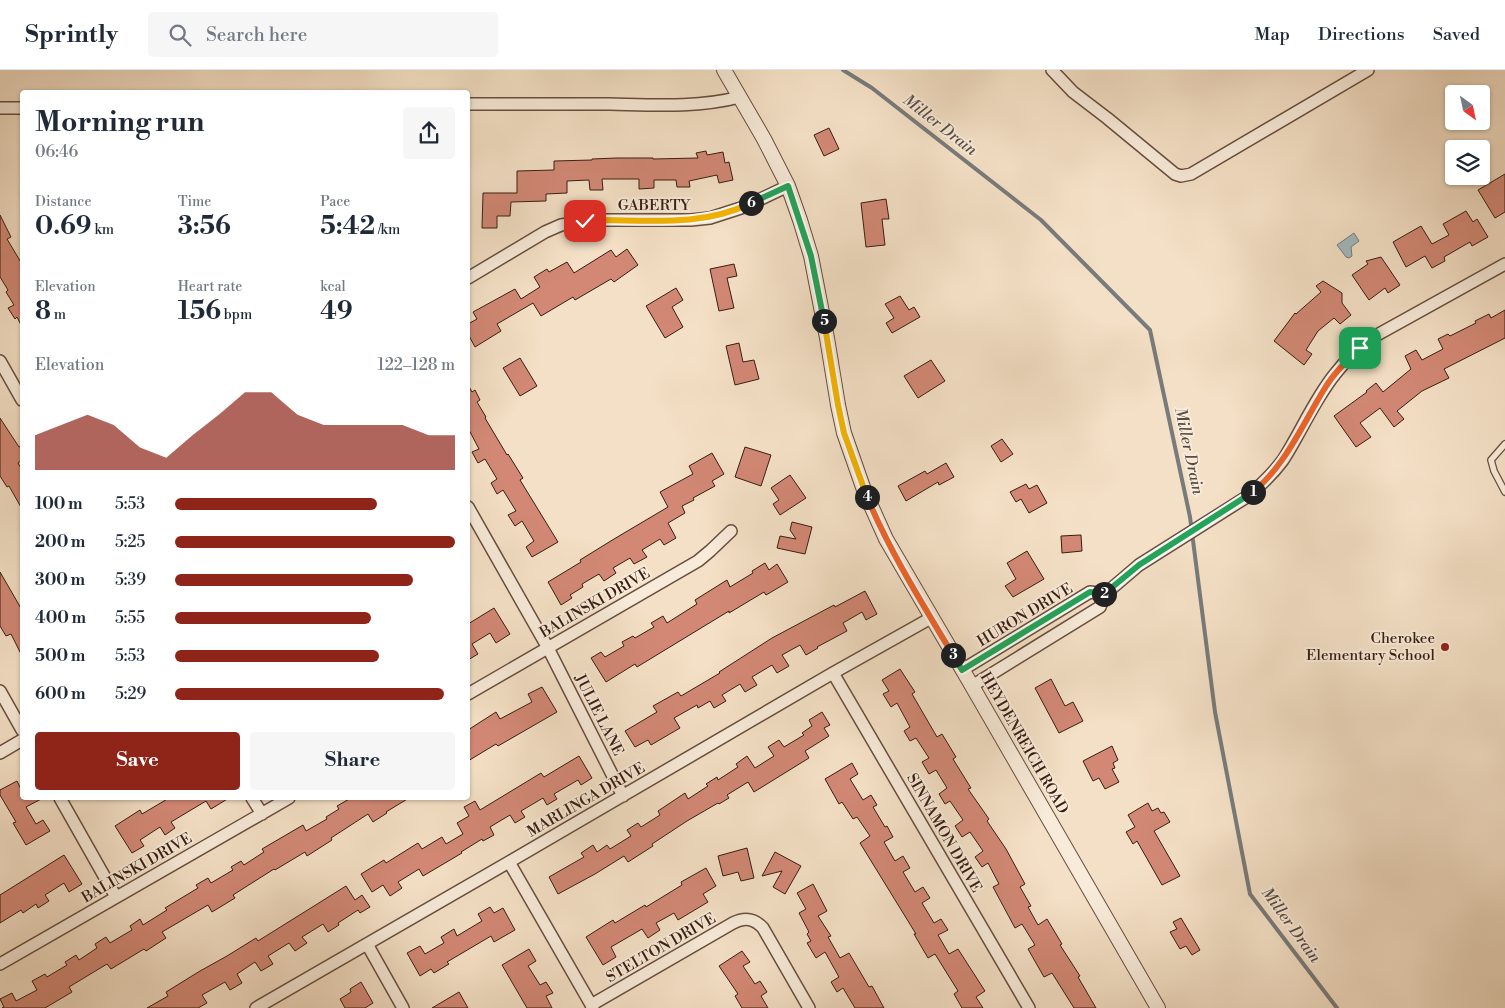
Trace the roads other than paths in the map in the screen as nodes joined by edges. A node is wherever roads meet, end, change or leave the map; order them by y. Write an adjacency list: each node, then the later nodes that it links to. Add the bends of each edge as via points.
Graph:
1 (724, 70): 4 (street, HEYDENREICH ROAD)
2 (1052, 70): 3 (street, via 1073,92 1181,176 1191,174)
3 (1368, 70)
4 (740, 97): 5 (street, via 707,104 676,105); 8 (street, HEYDENREICH ROAD)
5 (470, 104)
6 (0, 108): 7 (street)
7 (20, 108)
8 (788, 186): 10 (street, GABERTY, via 744,207 710,218 596,220 561,225); 19 (street, HEYDENREICH ROAD, via 811,256 844,433 886,540)
9 (1505, 264): 17 (street, via 1377,335 1360,348 1335,373 1282,460 1258,488 1139,565)
10 (470, 277)
11 (0, 361): 12 (street)
12 (20, 396)
13 (1505, 444): 14 (lane, via 1492,460)
14 (1505, 492)
15 (470, 511): 21 (street, JULIE LANE)
16 (731, 531): 21 (street, BALINSKI DRIVE, via 698,561)
17 (1105, 594): 18 (street, HURON DRIVE, via 1090,592); 20 (street, via 1100,607)
18 (1052, 616): 20 (street); 22 (street, HURON DRIVE)
19 (931, 618): 22 (street, HEYDENREICH ROAD); 23 (street, MARLINGA DRIVE)
20 (1062, 631): 24 (street)
21 (548, 648): 26 (street, BALINSKI DRIVE); 30 (street, JULIE LANE)
22 (962, 670): 24 (street, HEYDENREICH ROAD)
23 (833, 673): 30 (street, MARLINGA DRIVE); 43 (street, SINNAMON DRIVE)
24 (972, 686): 44 (street, HEYDENREICH ROAD)
25 (0, 691): 27 (street)
26 (470, 693)
27 (20, 726)
28 (20, 741): 29 (street)
29 (0, 753)
30 (622, 796): 35 (street, MARLINGA DRIVE)
31 (61, 800): 36 (street)
32 (253, 800): 34 (street)
33 (286, 800): 34 (street, BALINSKI DRIVE)
34 (262, 814): 36 (street, BALINSKI DRIVE)
35 (509, 862): 37 (street, MARLINGA DRIVE); 39 (street)
36 (116, 897): 38 (street, BALINSKI DRIVE)
37 (366, 944): 40 (street, MARLINGA DRIVE); 41 (street)
38 (0, 964)
39 (592, 1007): 42 (street, STELTON DRIVE, via 746,918 758,922 763,928)
40 (256, 1008)
41 (403, 1008)
42 (809, 1008)
43 (1029, 1008)
44 (1158, 1008)

